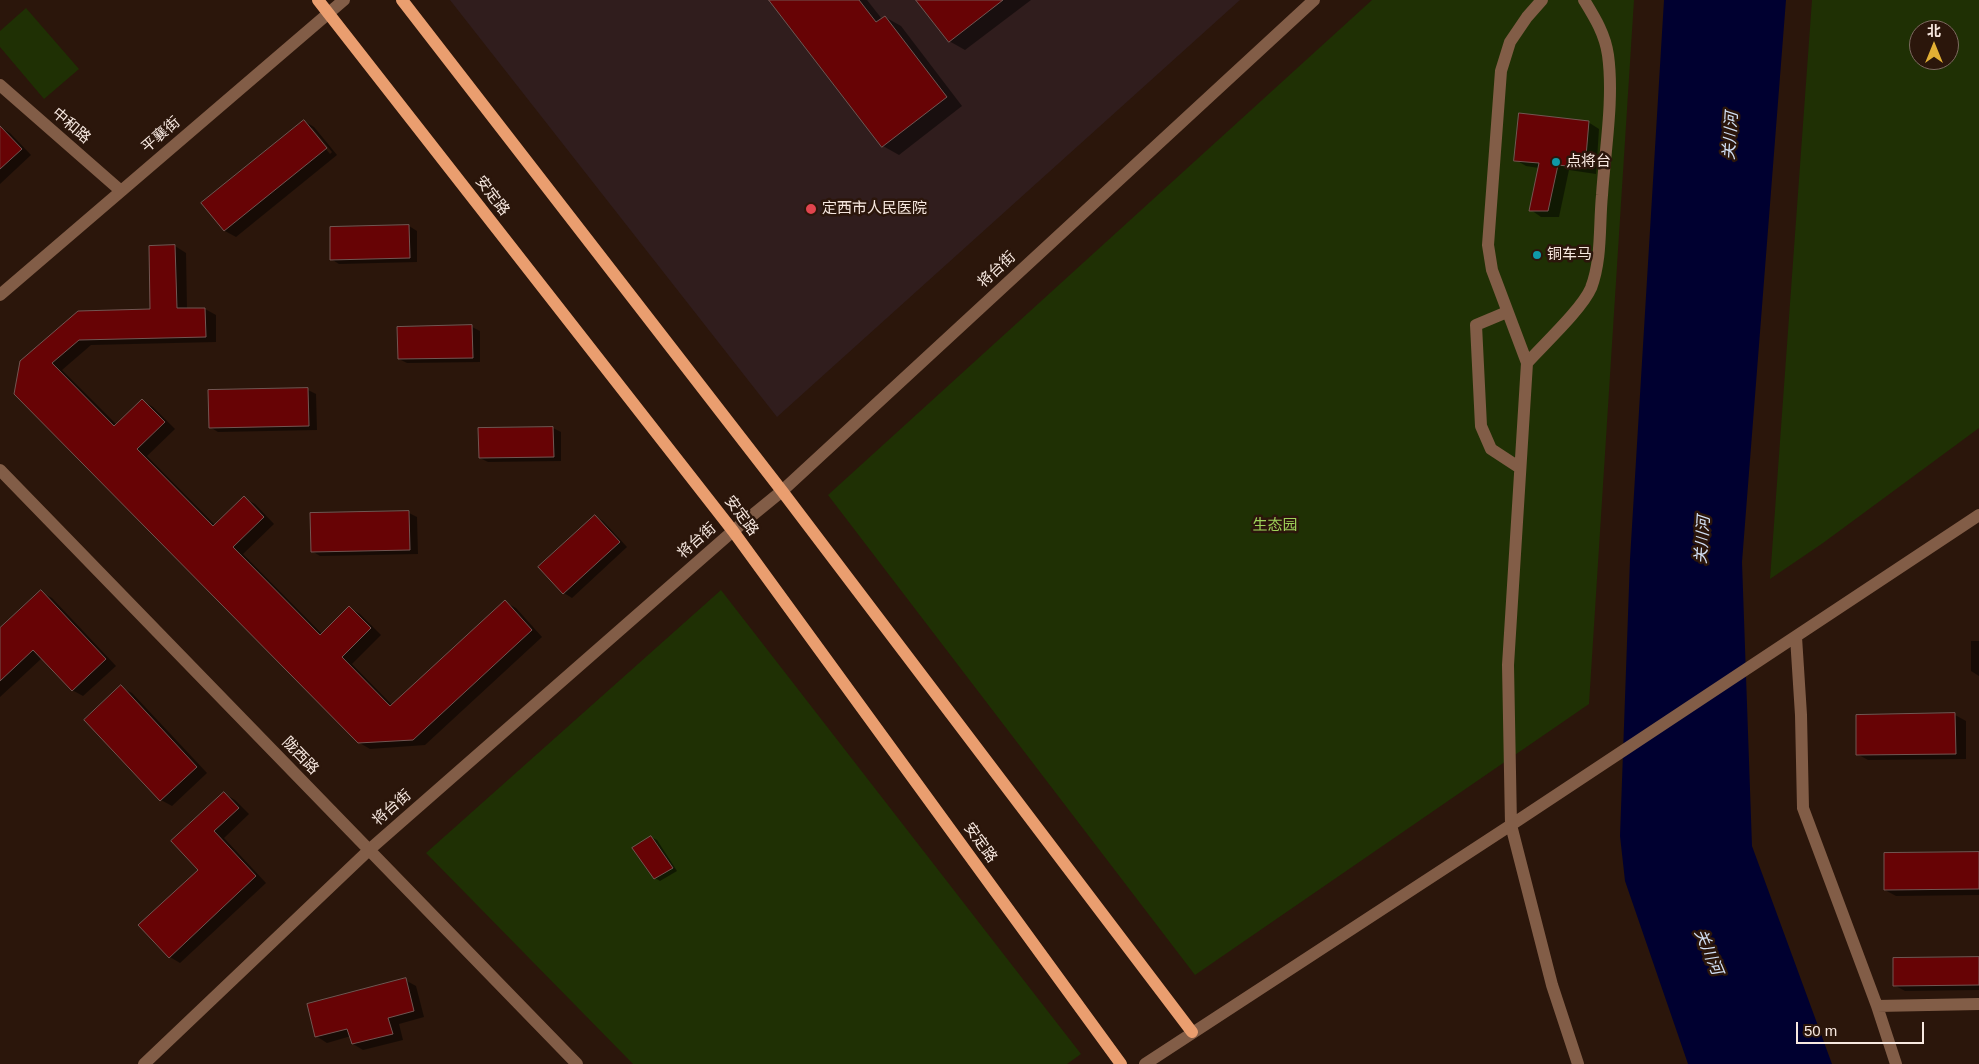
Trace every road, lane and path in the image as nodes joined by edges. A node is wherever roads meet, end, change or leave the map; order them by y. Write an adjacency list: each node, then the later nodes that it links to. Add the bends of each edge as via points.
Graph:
1 (318, 0): 7 (main road, 安定路)
2 (344, 0): 7 (street, 平襄街)
3 (402, 0): 15 (main road)
4 (1314, 0): 15 (street, 将台街)
5 (1542, 0): 11 (street, via 1510,42 1500,71 1488,245 1492,270)
6 (1584, 0): 12 (street, via 1600,26 1608,53 1610,82 1599,262 1590,290)
7 (327, 12): 9 (street, 平襄街); 17 (main road, 安定路)
8 (0, 85): 9 (street, 中和路)
9 (121, 191): 10 (street, 平襄街)
10 (0, 296)
11 (1508, 312): 12 (street); 13 (street, via 1476,325 1481,426 1491,449)
12 (1527, 363): 13 (street)
13 (1520, 468): 19 (street, via 1508,665)
14 (0, 470): 20 (street, 陇西路)
15 (782, 491): 17 (street, 将台街); 23 (main road)
16 (1979, 515): 18 (street)
17 (733, 531): 20 (street, 将台街); 26 (main road, 安定路)
18 (1796, 637): 19 (street); 22 (street, via 1803,808)
19 (1511, 825): 23 (street); 28 (street, via 1552,985)
20 (369, 850): 24 (street, 将台街); 25 (street, 陇西路)
21 (1979, 1004): 22 (street)
22 (1877, 1006): 29 (street)
23 (1192, 1032): 27 (street)
24 (144, 1064)
25 (577, 1064)
26 (1121, 1064)
27 (1144, 1064)
28 (1578, 1064)
29 (1896, 1064)

